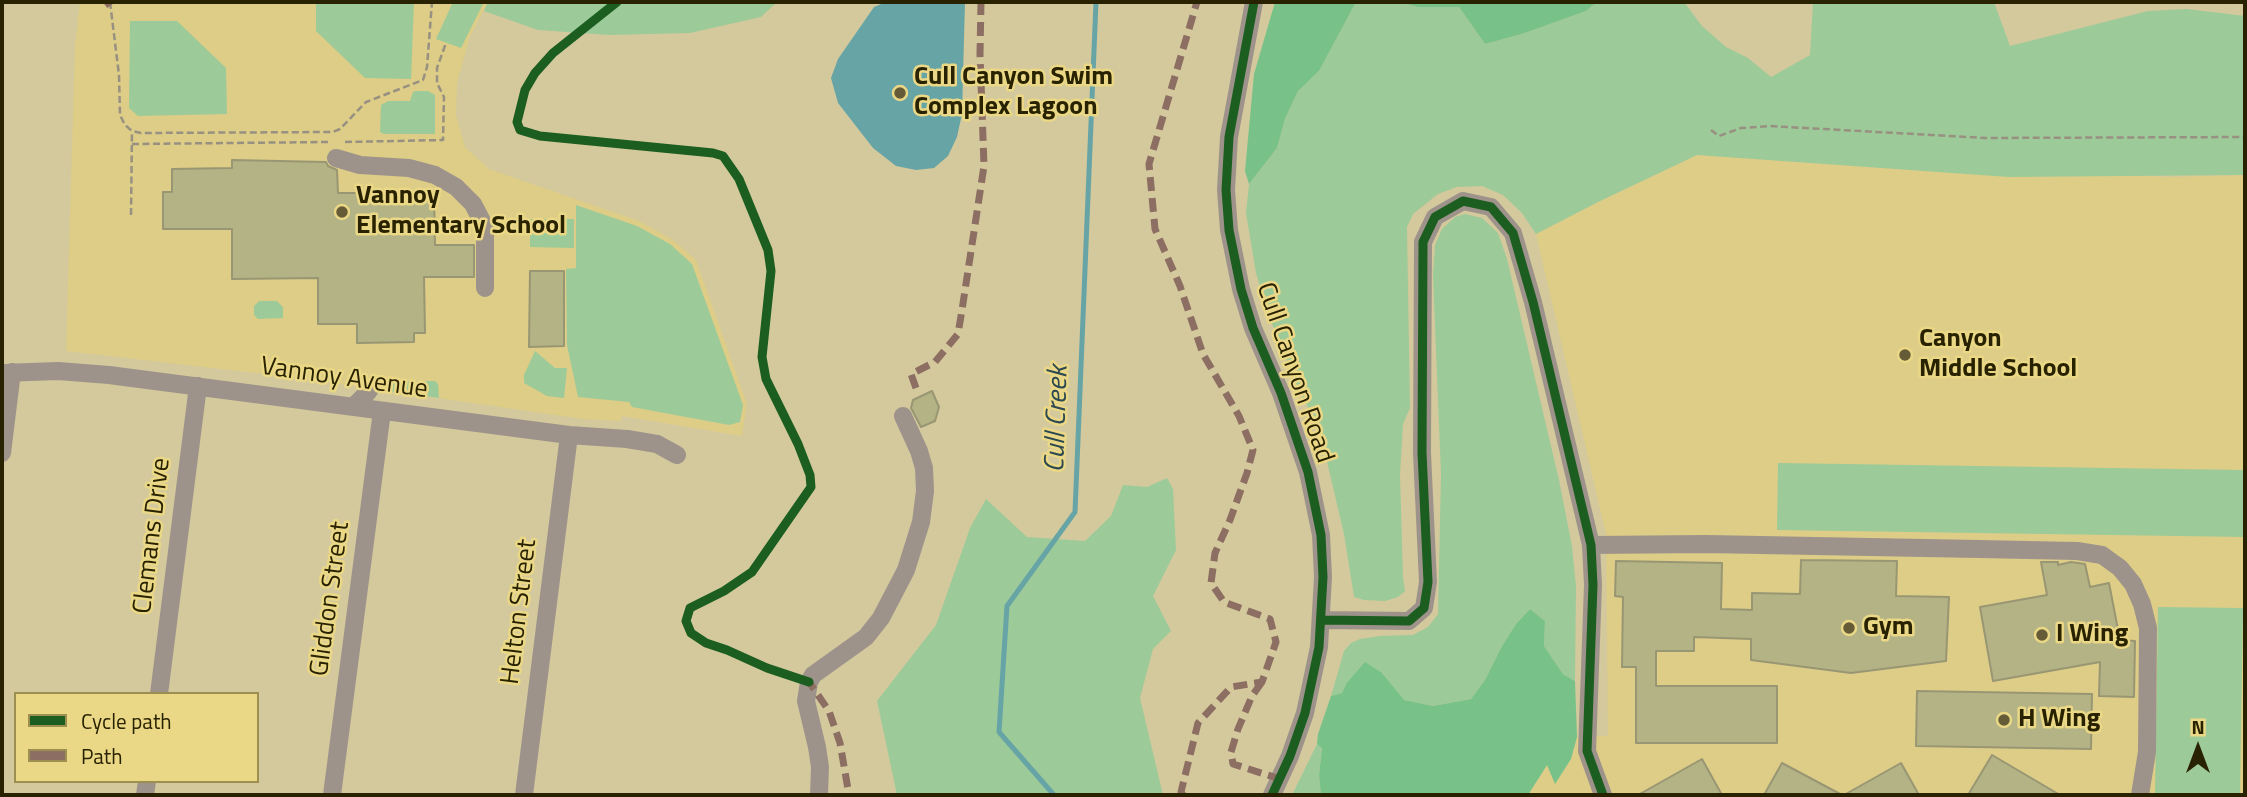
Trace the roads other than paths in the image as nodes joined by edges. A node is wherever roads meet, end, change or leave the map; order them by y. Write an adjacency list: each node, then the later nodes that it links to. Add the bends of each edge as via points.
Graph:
1 (1254, 2): 14 (street, Cull Canyon Road, via 1229,137 1229,230 1253,328 1298,441 1315,501 1321,535)
2 (336, 158): 3 (street, via 435,174 456,187 473,204 485,227)
3 (485, 288)
4 (7, 373): 5 (street, Vannoy Avenue, via 77,371); 11 (street)
5 (198, 386): 7 (street, Vannoy Avenue); 15 (street, Clemans Drive)
6 (369, 391): 7 (street)
7 (354, 407): 8 (street, Vannoy Avenue)
8 (382, 411): 10 (street, Vannoy Avenue, via 448,411); 16 (street, Gliddon Street)
9 (903, 416): 18 (street, via 923,468 921,522 906,570 881,618 866,637 809,682 806,701 820,767)
10 (569, 435): 12 (street, Vannoy Avenue, via 657,444); 17 (street, Helton Street)
11 (2, 453)
12 (677, 454)
13 (1591, 545): 14 (street, via 1513,233 1491,208 1464,201 1434,217 1423,242 1422,453 1428,582 1424,608 1409,621); 20 (street, via 1587,751); 21 (street, via 1979,548 2102,555 2133,584 2148,628 2147,752)
14 (1321, 620): 19 (street, Cull Canyon Road, via 1305,713)
15 (159, 692)
16 (332, 795)
17 (524, 795)
18 (819, 795)
19 (1272, 795)
20 (1603, 795)
21 (2140, 795)

